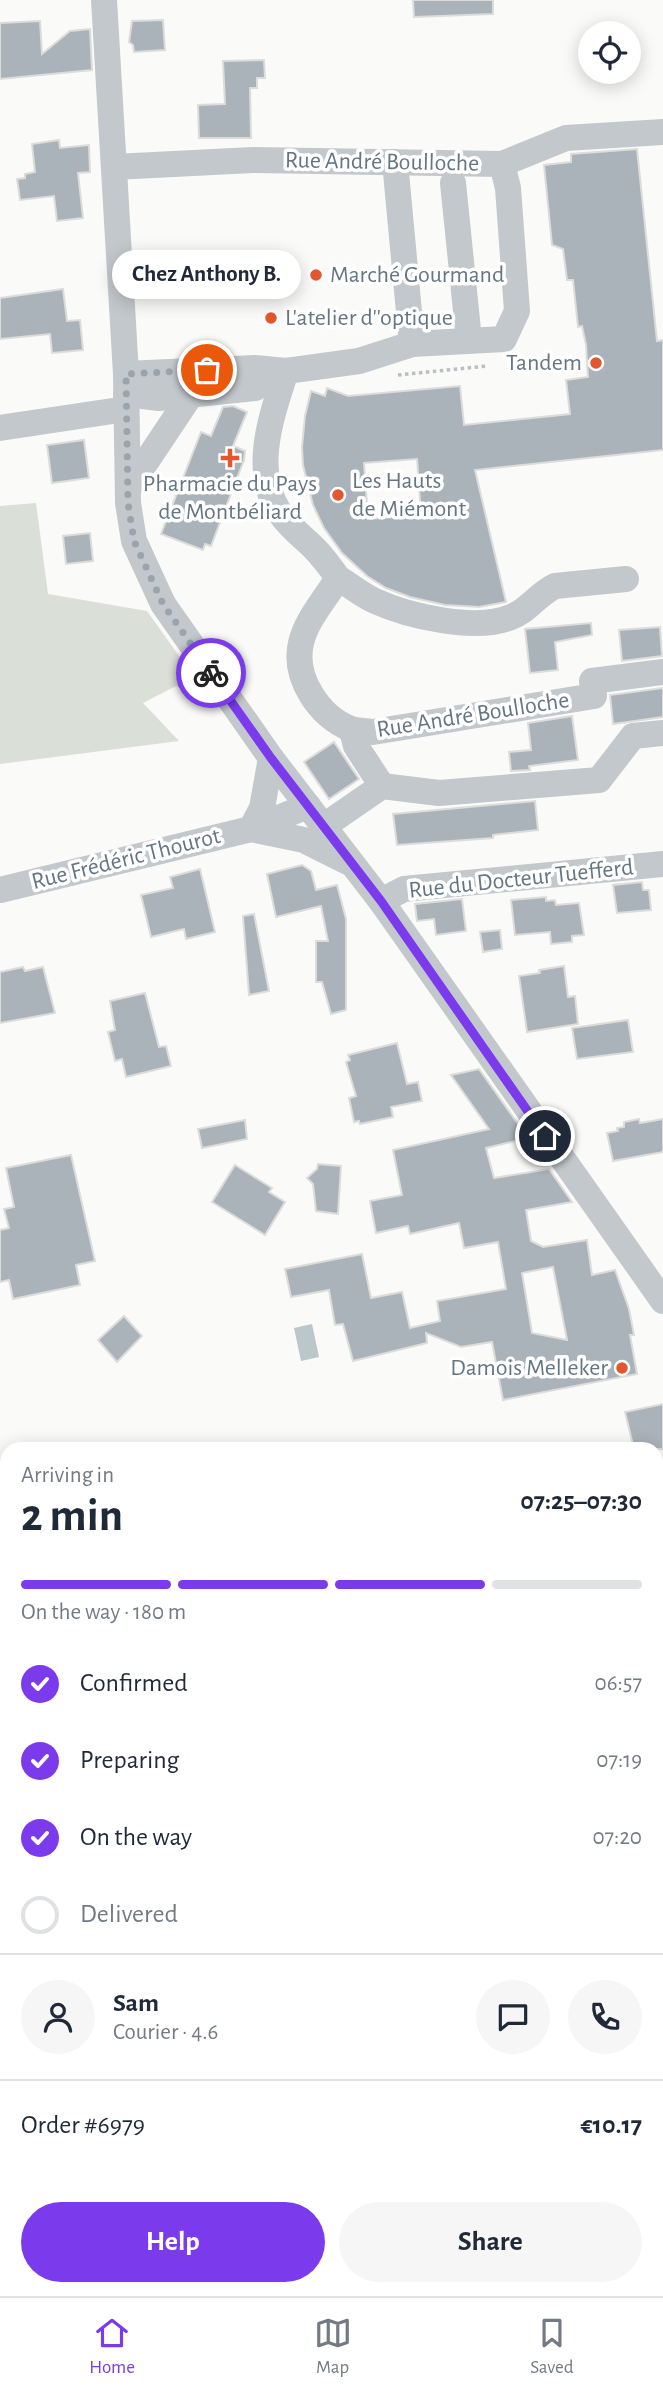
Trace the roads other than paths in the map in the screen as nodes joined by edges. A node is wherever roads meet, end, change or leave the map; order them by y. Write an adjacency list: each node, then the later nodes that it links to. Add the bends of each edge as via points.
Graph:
1 (104, 0): 5 (street)
2 (663, 132): 4 (street, via 566,138)
3 (395, 162): 4 (street, Rue André Boulloche); 5 (street, Rue André Boulloche, via 253,160); 8 (street)
4 (502, 164): 7 (street, Rue André Boulloche, via 508,188 517,311 503,338)
5 (114, 167): 10 (street)
6 (453, 183): 7 (street)
7 (469, 340): 8 (street, Rue André Boulloche)
8 (412, 344): 9 (street, Rue André Boulloche, via 359,361)
9 (286, 371): 10 (street, Rue André Boulloche, via 256,368); 11 (street, Rue André Boulloche, via 255,388); 14 (street, via 267,442 270,493 279,513)
10 (126, 392): 11 (street, Rue André Boulloche, via 159,398); 12 (street); 13 (street)
11 (190, 396): 13 (street)
12 (0, 428)
13 (128, 489): 19 (street, via 134,541 163,604)
14 (338, 578): 15 (street, via 374,600 422,618 474,622 512,617 555,586); 17 (street, Rue André Boulloche, via 306,628 299,666 307,687 328,716)
15 (626, 579)
16 (663, 672): 17 (street, Rue André Boulloche, via 592,681 594,696 373,732)
17 (352, 730): 20 (street, via 356,746)
18 (663, 733): 20 (street, via 632,736 599,780 439,793)
19 (271, 758): 21 (street); 22 (street, via 262,808)
20 (382, 786): 21 (street, Rue Frédéric Thourot)
21 (316, 816): 22 (street, Rue Frédéric Thourot); 24 (street)
22 (251, 829): 24 (street, Rue Frédéric Thourot, via 304,840); 25 (street, Rue Frédéric Thourot)
23 (663, 864): 26 (street, Rue du Docteur Tuefferd, via 404,888)
24 (354, 865): 26 (street)
25 (0, 890)
26 (381, 901): 27 (street)
27 (663, 1301)

